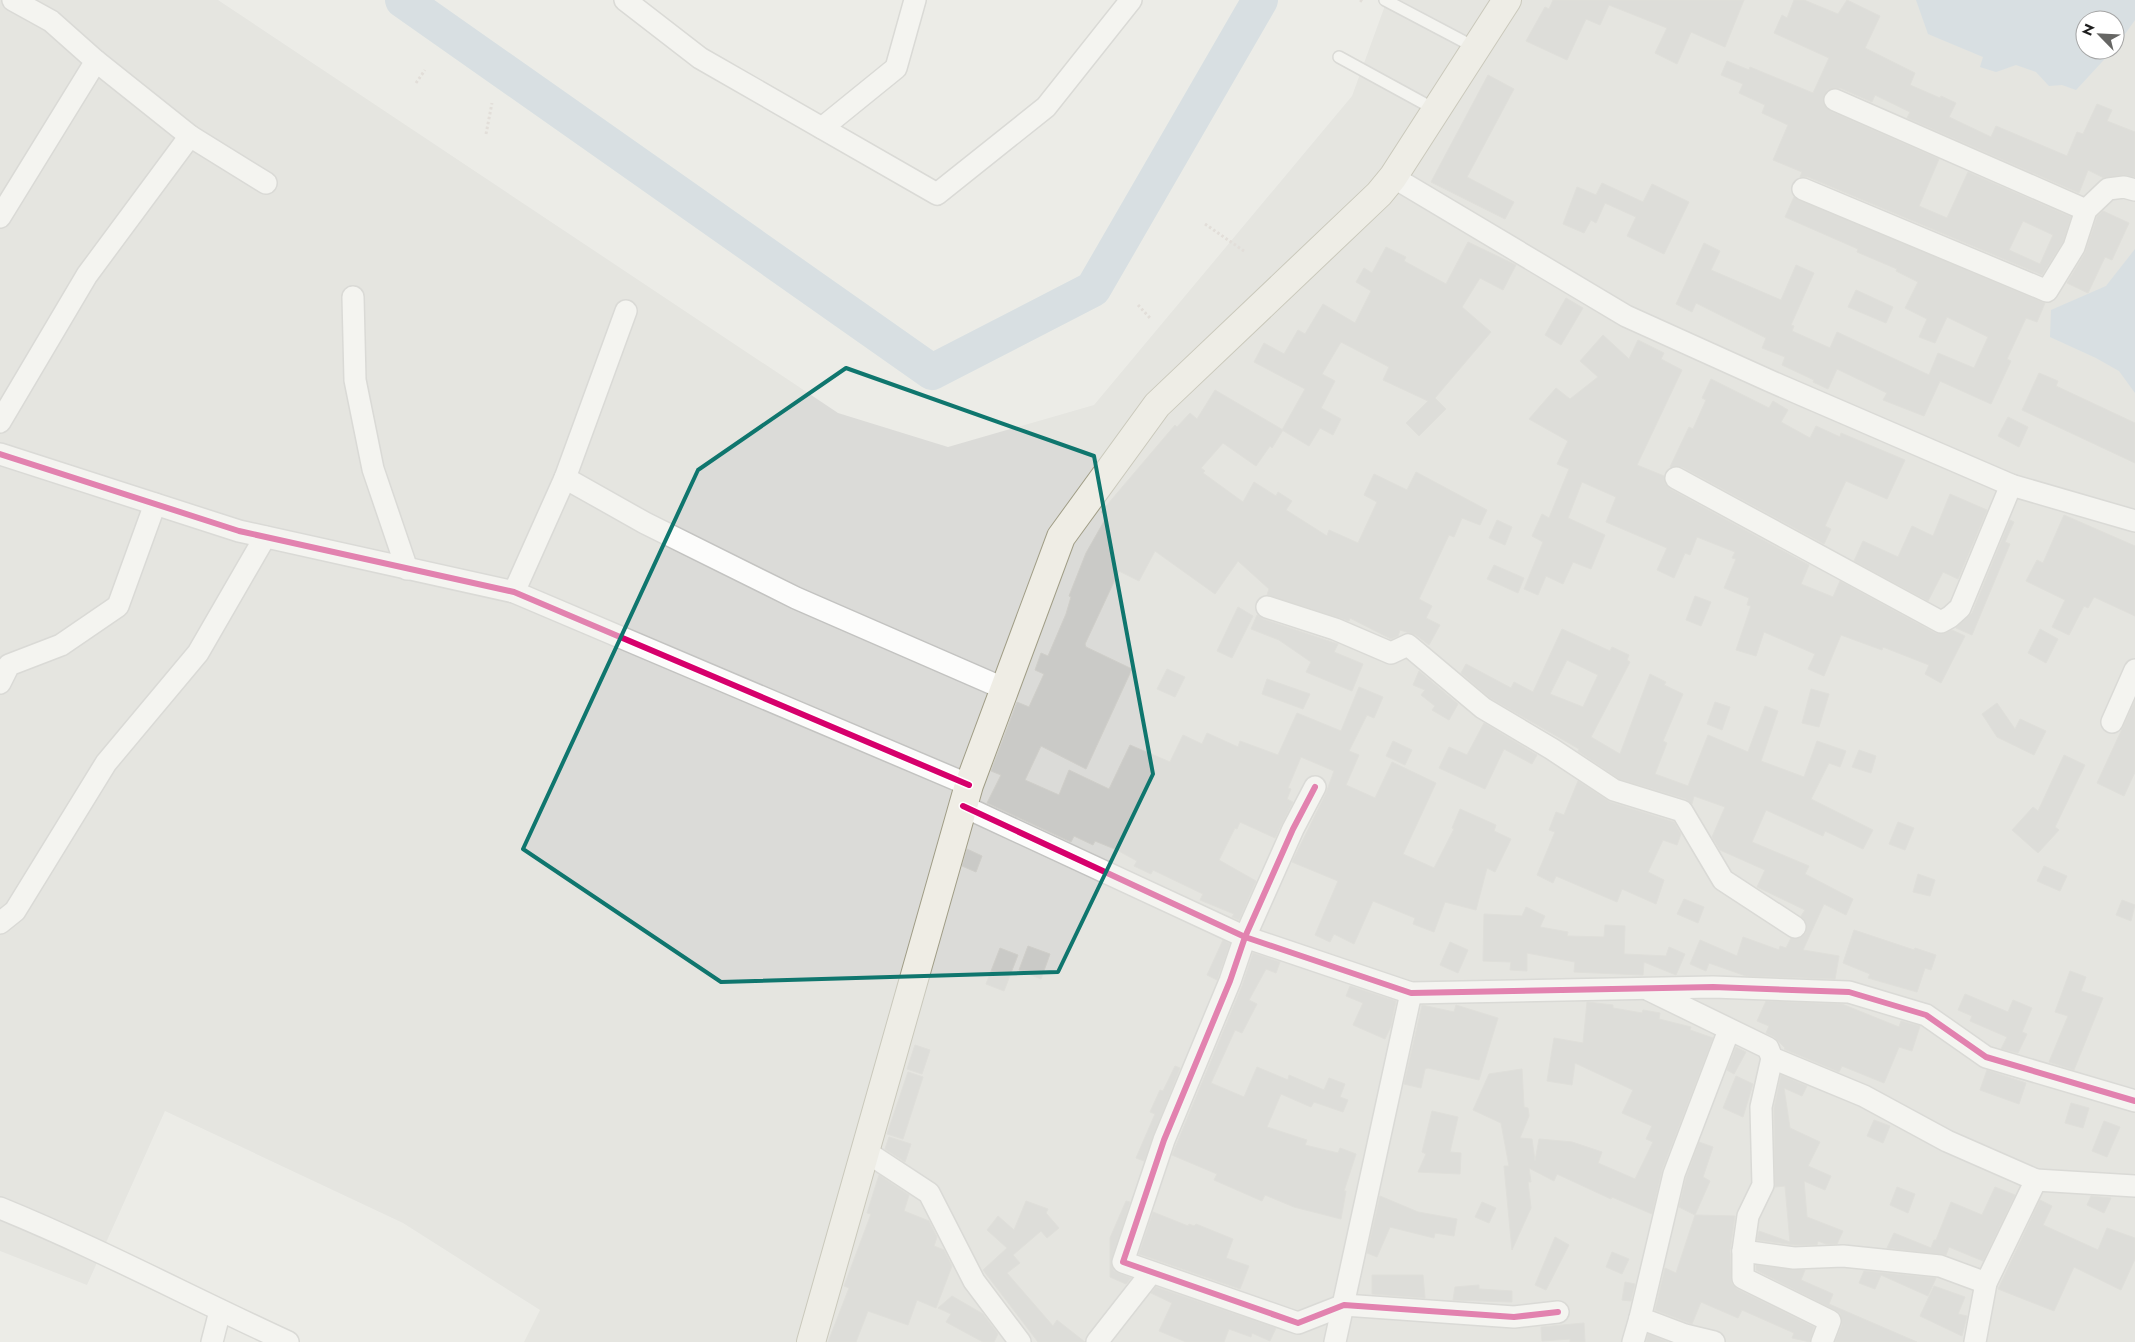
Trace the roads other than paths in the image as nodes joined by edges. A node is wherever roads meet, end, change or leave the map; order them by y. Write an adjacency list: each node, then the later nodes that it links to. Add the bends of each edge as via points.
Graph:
1 (4, 0): 8 (street)
2 (13, 0): 11 (street, via 51,21)
3 (625, 0): 14 (street, via 700,58)
4 (915, 0): 14 (street, via 896,68)
5 (1131, 0): 14 (street, via 1046,106 936,194)
6 (1386, 0): 9 (lane)
7 (1507, 0): 9 (main road)
8 (0, 6)
9 (1476, 48): 13 (main road)
10 (1339, 57): 13 (lane)
11 (96, 61): 15 (street); 21 (street)
12 (1835, 100): 20 (street)
13 (1436, 111): 16 (main road)
14 (822, 128)
15 (190, 136): 17 (street); 24 (street, via 87,275)
16 (1393, 177): 28 (street, via 1626,316 1770,382); 37 (main road, via 1157,405 1061,537)
17 (266, 184)
18 (1804, 189): 20 (street, via 2047,291 2074,248)
19 (2135, 190): 20 (street, via 2124,187 2108,189)
20 (2086, 210)
21 (0, 217)
22 (352, 297): 32 (street, via 357,389 373,469)
23 (626, 311): 26 (street)
24 (0, 422)
25 (0, 454): 29 (street)
26 (565, 478): 33 (street); 37 (street, via 645,523 796,598)
27 (1676, 478): 28 (street, via 1941,622 1960,608)
28 (2011, 485): 30 (street)
29 (155, 504): 31 (street, via 239,532); 36 (street, via 118,606 61,645 9,665)
30 (2135, 521)
31 (265, 537): 32 (street); 41 (street, via 198,653 106,763 15,911)
32 (407, 569): 33 (street)
33 (514, 592): 40 (street)
34 (1267, 606): 42 (street, via 1335,629 1391,653 1408,644 1483,708 1614,790 1682,811 1723,880)
35 (2135, 670): 38 (street)
36 (0, 683)
37 (1005, 689): 40 (main road)
38 (2112, 722)
39 (1315, 786): 43 (street)
40 (966, 796): 43 (street); 49 (main road)
41 (0, 923)
42 (1795, 928)
43 (1245, 937): 45 (street); 54 (street, via 1164,1140 1123,1262)
44 (1647, 988): 45 (street); 46 (street); 48 (street, via 1848,992 1926,1015 1986,1057)
45 (1411, 993): 56 (street)
46 (1728, 1030): 47 (street, via 1768,1048); 59 (street, via 1674,1174)
47 (1772, 1058): 50 (street, via 1864,1096 1947,1142); 53 (street, via 1762,1107 1763,1185 1748,1216)
48 (2135, 1101)
49 (865, 1151): 62 (main road); 63 (street, via 929,1193 974,1282)
50 (2036, 1180): 51 (street); 55 (street)
51 (2135, 1186)
52 (0, 1208): 57 (street, via 69,1237)
53 (1743, 1251): 55 (street, via 1794,1258 1843,1256 1940,1266); 68 (street, via 1744,1278 1830,1321)
54 (1151, 1273): 56 (street, via 1298,1323); 64 (street)
55 (1986, 1283): 69 (street)
56 (1344, 1305): 58 (street, via 1514,1317); 65 (street)
57 (220, 1311): 60 (street); 61 (street)
58 (1558, 1312)
59 (1640, 1318): 66 (street); 67 (street)
60 (212, 1342)
61 (288, 1342)
62 (811, 1342)
63 (1020, 1342)
64 (1097, 1342)
65 (1335, 1342)
66 (1633, 1342)
67 (1714, 1342)
68 (1822, 1342)
69 (1975, 1342)

